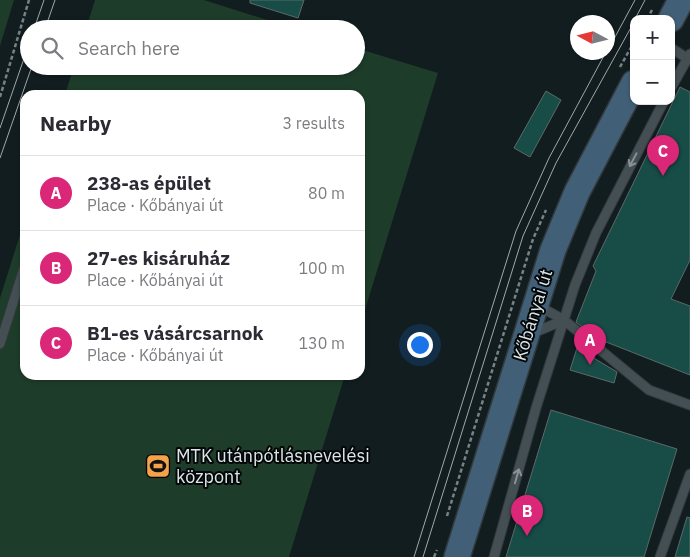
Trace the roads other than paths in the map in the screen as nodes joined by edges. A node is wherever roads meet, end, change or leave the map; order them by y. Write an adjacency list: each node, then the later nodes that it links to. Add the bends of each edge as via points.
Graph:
1 (681, 0): 2 (main road)
2 (672, 15)
3 (675, 50): 4 (lane)
4 (689, 57): 5 (lane)
5 (675, 81)
6 (630, 91): 9 (main road, Kőbányai út, via 563,224)
7 (662, 105): 10 (lane, one-way to 10, via 596,232)
8 (20, 281): 12 (lane)
9 (535, 305): 10 (lane); 11 (main road, Kőbányai út)
10 (564, 320): 11 (lane); 13 (lane, via 649,390); 16 (lane, one-way to 10)
11 (526, 336): 15 (main road, Kőbányai út)
12 (0, 344)
13 (690, 405)
14 (690, 474): 17 (lane)
15 (457, 557)
16 (494, 557)
17 (660, 557)

